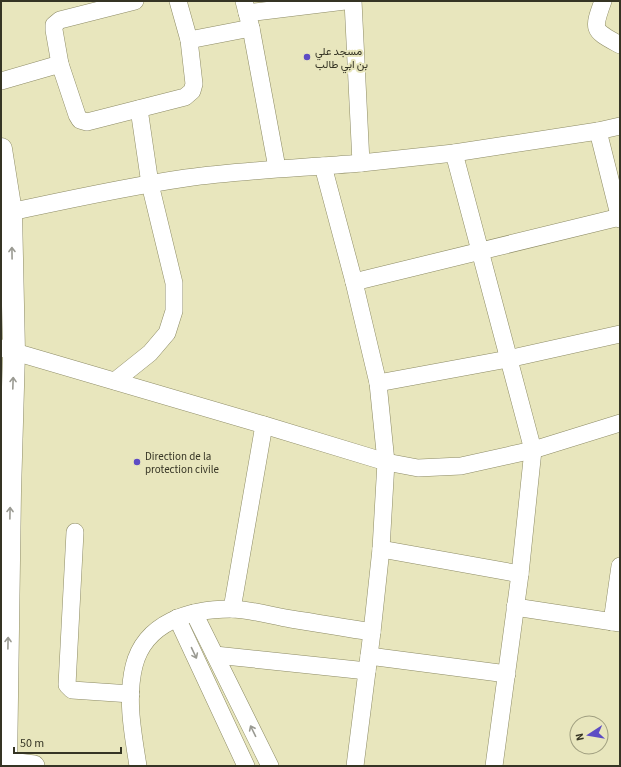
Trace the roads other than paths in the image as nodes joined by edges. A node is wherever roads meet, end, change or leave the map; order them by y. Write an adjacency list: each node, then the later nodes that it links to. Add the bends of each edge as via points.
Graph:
1 (135, 1): 10 (street, via 60,20 54,25)
2 (178, 1): 8 (street)
3 (345, 1): 6 (street)
4 (353, 1): 17 (street)
5 (603, 1): 9 (street, via 597,18 597,30)
6 (306, 3): 7 (street)
7 (247, 14): 8 (street); 19 (street)
8 (190, 40): 12 (street, via 194,84 192,91 185,97)
9 (620, 46)
10 (60, 64): 11 (street); 12 (street, via 80,120 87,122)
11 (1, 81)
12 (139, 109): 20 (street)
13 (620, 126): 14 (street)
14 (598, 131): 16 (street); 22 (street)
15 (1, 149): 21 (main road)
16 (454, 152): 17 (street); 23 (street)
17 (361, 163): 18 (street)
18 (323, 166): 19 (street); 24 (street)
19 (277, 168): 20 (street)
20 (150, 184): 21 (street); 28 (street, via 174,284 174,311 167,333 150,353)
21 (6, 213): 26 (main road, one-way to 21)
22 (620, 218): 23 (street)
23 (480, 251): 24 (street); 27 (street)
24 (354, 282): 29 (street)
25 (620, 334): 27 (street)
26 (8, 350): 28 (street); 48 (main road, one-way to 26, via 10,492)
27 (508, 358): 29 (street); 32 (street)
28 (115, 381): 31 (street)
29 (378, 383): 33 (street)
30 (620, 423): 32 (street)
31 (264, 425): 33 (street); 39 (street)
32 (532, 450): 33 (street, via 461,466 418,468); 37 (street)
33 (386, 462): 35 (street)
34 (75, 532): 47 (street, via 67,685 72,690)
35 (381, 549): 37 (street); 43 (street)
36 (620, 566): 42 (street)
37 (520, 574): 38 (street)
38 (515, 607): 42 (street); 46 (street)
39 (232, 609): 40 (street); 43 (street)
40 (194, 613): 41 (street); 44 (street)
41 (177, 618): 47 (street, via 156,629 142,645 134,666); 51 (street, one-way to 51)
42 (616, 623)
43 (372, 632): 45 (street)
44 (215, 655): 45 (street); 52 (street, one-way to 44)
45 (368, 663): 46 (street); 53 (street)
46 (508, 674): 54 (street)
47 (131, 694): 50 (street, via 132,731)
48 (5, 763): 49 (street)
49 (34, 766)
50 (138, 766)
51 (246, 766)
52 (270, 766)
53 (355, 766)
54 (494, 766)

